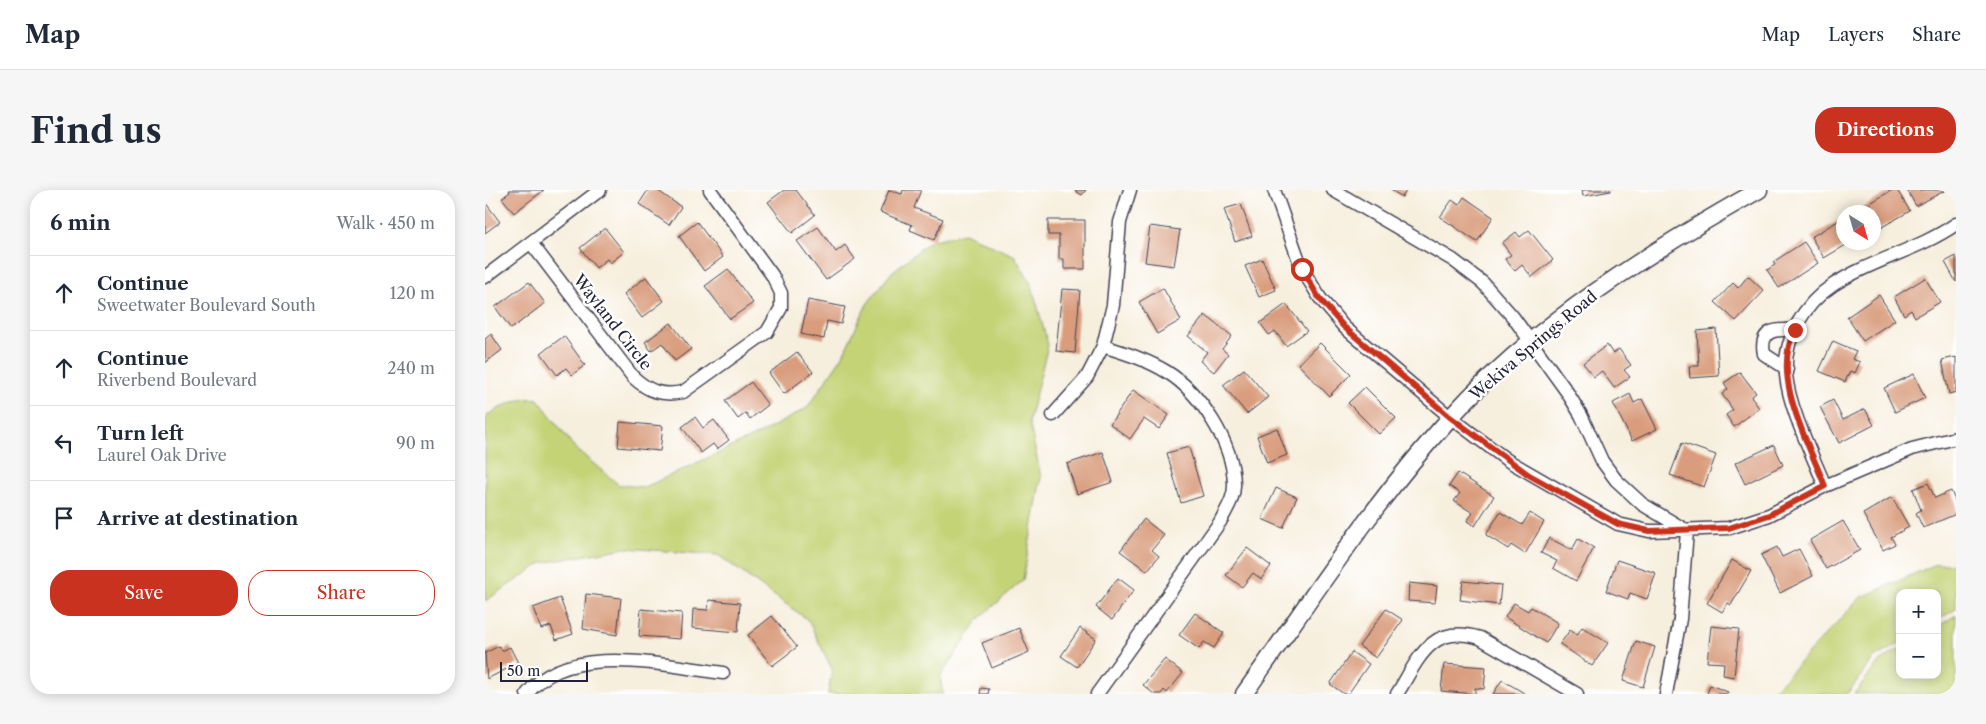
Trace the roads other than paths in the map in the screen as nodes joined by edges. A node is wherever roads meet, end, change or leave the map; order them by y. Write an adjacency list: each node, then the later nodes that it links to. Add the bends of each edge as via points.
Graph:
1 (600, 190): 8 (street)
2 (710, 190): 8 (street, Wayland Circle, via 773,276 781,293 781,308 767,332 683,392 655,392 633,377)
3 (1129, 190): 12 (street, via 1120,222 1113,305)
4 (1274, 190): 15 (street, via 1302,269 1319,298 1344,327)
5 (1333, 190): 11 (street, via 1453,260 1483,283)
6 (1759, 190): 11 (main road, Wekiva Springs Road, via 1615,277)
7 (1956, 224): 10 (street, via 1833,285 1806,309)
8 (531, 242): 9 (street)
9 (485, 277)
10 (1795, 330): 13 (street, via 1791,337); 13 (street, via 1779,329 1767,333 1763,340 1764,354)
11 (1531, 343): 15 (main road, Wekiva Springs Road); 18 (street, via 1567,392 1602,461 1616,480 1642,504)
12 (1103, 346): 14 (street, via 1087,376); 21 (street, via 1141,358 1169,372 1194,396 1220,432 1230,455 1235,484 1230,504 1220,522)
13 (1787, 369): 17 (street, via 1791,400)
14 (1053, 415)
15 (1450, 417): 18 (street, via 1529,475 1618,524 1649,531); 22 (main road, Wekiva Springs Road, via 1398,480)
16 (1956, 438): 17 (street, via 1912,449)
17 (1825, 486): 18 (street, via 1769,515 1729,528)
18 (1687, 531): 25 (street, via 1680,619)
19 (723, 673): 20 (street, via 610,660 580,662 558,670 535,684)
20 (527, 694)
21 (1097, 694)
22 (1244, 694)
23 (1397, 694): 24 (street, via 1423,652 1448,634 1480,638)
24 (1577, 694)
25 (1666, 694)

